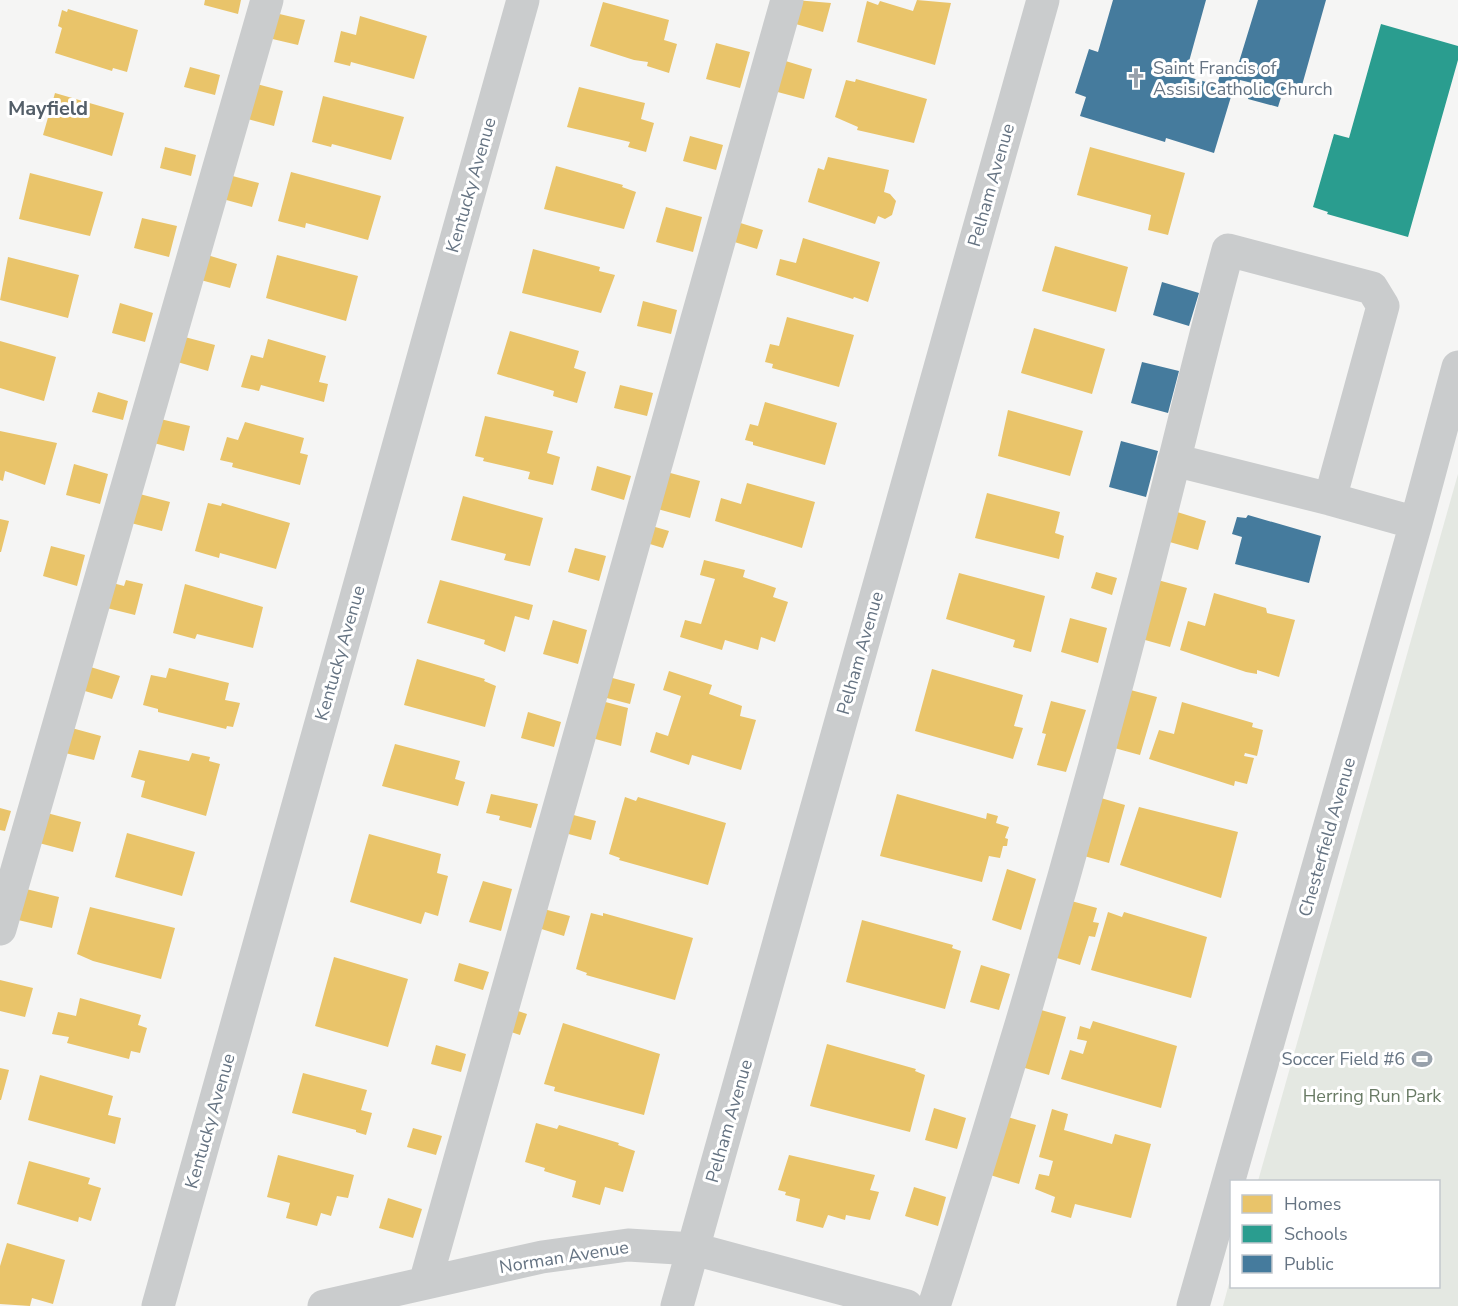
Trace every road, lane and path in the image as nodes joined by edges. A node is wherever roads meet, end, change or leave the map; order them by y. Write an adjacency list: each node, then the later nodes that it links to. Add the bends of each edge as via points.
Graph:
1 (267, 0): 9 (street)
2 (523, 0): 12 (street, Kentucky Avenue)
3 (787, 0): 11 (street)
4 (1043, 0): 10 (street, Pelham Avenue)
5 (1458, 367): 8 (street, Chesterfield Avenue)
6 (1174, 460): 7 (street); 7 (street, via 1228,250 1372,288 1383,306); 16 (street, via 1002,1095)
7 (1330, 498): 8 (street)
8 (1416, 523): 17 (street, Chesterfield Avenue)
9 (0, 929)
10 (693, 1249): 11 (street, Norman Avenue, via 628,1245 542,1257); 14 (street, Pelham Avenue); 15 (street, Norman Avenue)
11 (426, 1283): 13 (street, Norman Avenue)
12 (158, 1306)
13 (324, 1306)
14 (677, 1306)
15 (908, 1306)
16 (934, 1306)
17 (1193, 1306)

